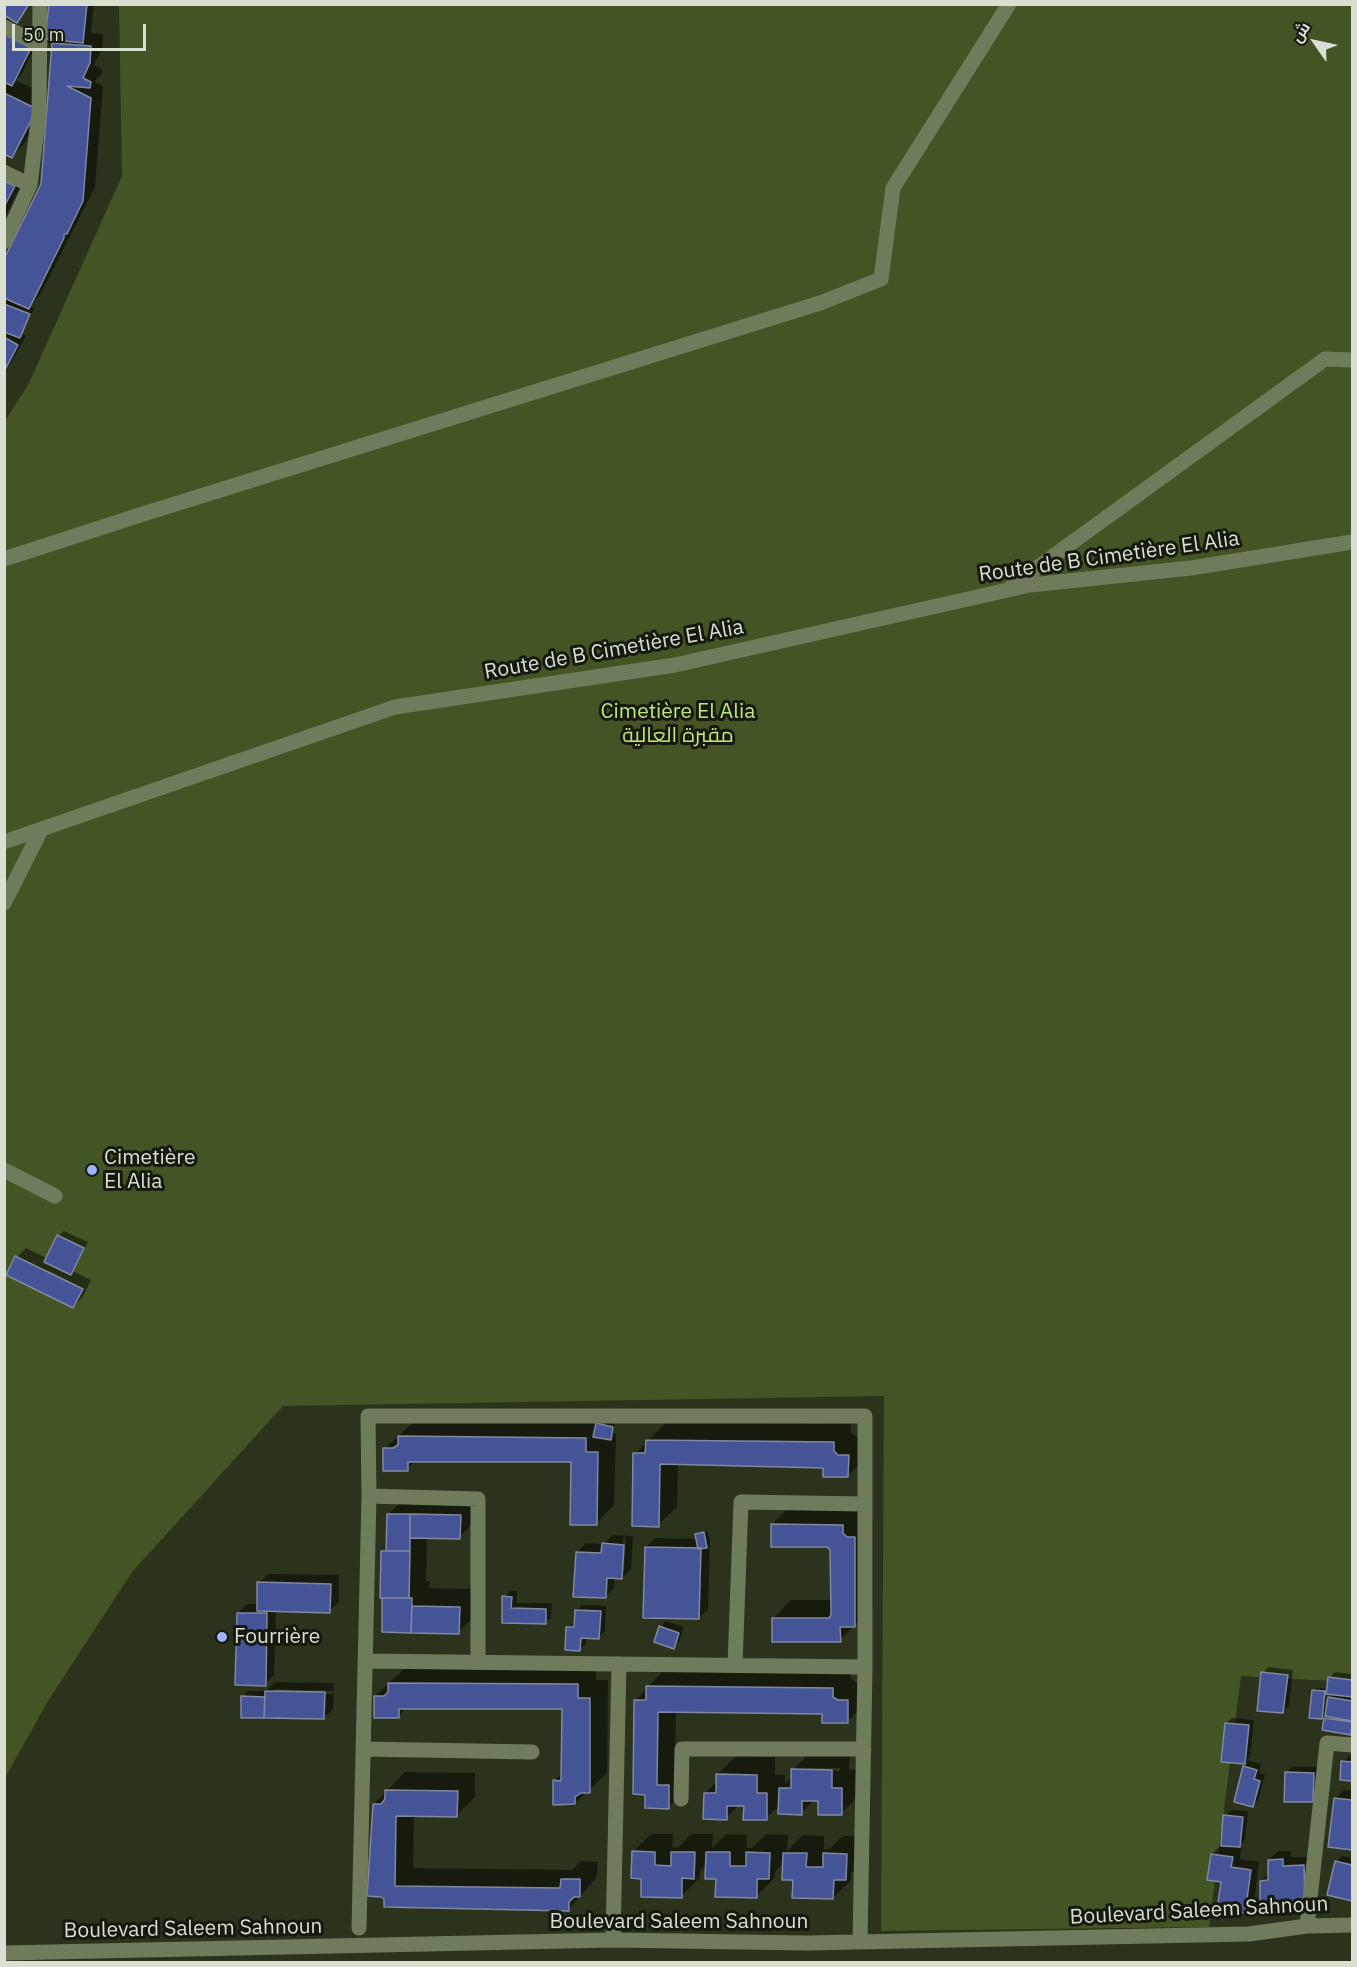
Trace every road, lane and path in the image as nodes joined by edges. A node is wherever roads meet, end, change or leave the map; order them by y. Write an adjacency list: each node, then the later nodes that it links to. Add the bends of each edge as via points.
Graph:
1 (40, 4): 4 (street)
2 (1009, 4): 10 (street, via 893,188 881,279 820,303)
3 (4, 27): 4 (street)
4 (40, 44): 6 (street, via 39,113)
5 (4, 172): 6 (street)
6 (30, 185): 7 (street)
7 (4, 242)
8 (1353, 360): 11 (street, via 1325,358)
9 (1353, 542): 11 (street, Route de B Cimetière El Alia, via 1191,568)
10 (4, 559)
11 (1005, 591): 12 (street, Route de B Cimetière El Alia, via 675,665 395,707)
12 (41, 830): 13 (street, Route de B Cimetière El Alia); 14 (street)
13 (4, 842)
14 (4, 903)
15 (4, 1170): 16 (street)
16 (55, 1196)
17 (369, 1496): 18 (street, via 368,1416 865,1416); 19 (street); 20 (street, via 478,1499)
18 (865, 1504): 22 (street, via 741,1502); 23 (street)
19 (366, 1661): 20 (street); 25 (street)
20 (478, 1662): 21 (street)
21 (619, 1664): 22 (street); 32 (street)
22 (735, 1665): 23 (street)
23 (865, 1667): 26 (street)
24 (1353, 1745): 30 (street, via 1327,1743)
25 (363, 1749): 27 (street); 31 (street)
26 (864, 1749): 28 (street, via 682,1749); 33 (street)
27 (532, 1752)
28 (681, 1799)
29 (1353, 1925): 30 (street, Boulevard Saleem Sahnoun)
30 (1307, 1926): 33 (street, Boulevard Saleem Sahnoun, via 1249,1934)
31 (359, 1928)
32 (613, 1940): 33 (street, Boulevard Saleem Sahnoun); 34 (street, Boulevard Saleem Sahnoun)
33 (860, 1942)
34 (4, 1953)

